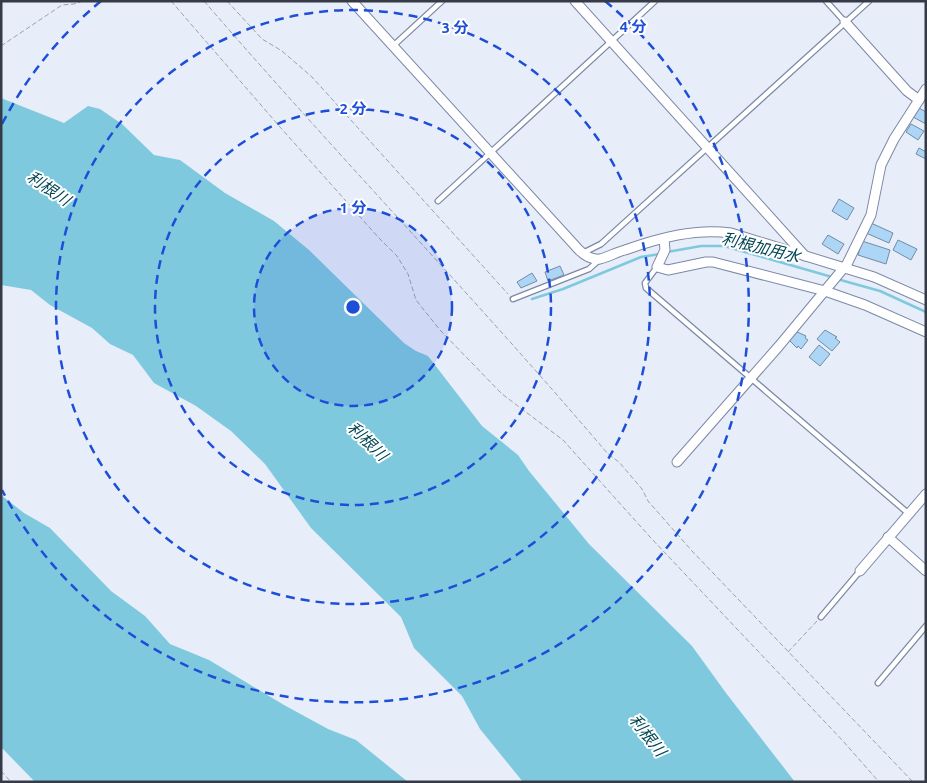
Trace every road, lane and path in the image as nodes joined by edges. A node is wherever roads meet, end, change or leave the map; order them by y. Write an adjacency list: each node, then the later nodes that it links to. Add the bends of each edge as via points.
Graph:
1 (83, 1): 13 (path, via 62,5)
2 (171, 1): 43 (path, via 280,128 397,256 408,274 416,300 440,330 502,394 563,440)
3 (204, 1): 39 (path, via 608,454 619,462 660,516)
4 (227, 1): 27 (path, via 262,39 282,51 312,77)
5 (352, 1): 14 (street)
6 (442, 1): 14 (lane)
7 (575, 1): 12 (street)
8 (655, 1): 12 (lane)
9 (826, 1): 11 (lane)
10 (869, 1): 11 (lane)
11 (846, 22): 16 (street, via 908,91); 17 (lane)
12 (611, 41): 17 (street); 18 (lane)
13 (1, 46)
14 (393, 46): 18 (street)
15 (926, 89): 16 (street)
16 (922, 101): 25 (street, via 894,139 881,166 870,215)
17 (707, 148): 21 (lane, via 601,244); 22 (street)
18 (490, 152): 19 (lane); 21 (street)
19 (438, 201)
20 (664, 239): 22 (street, via 680,234 716,231); 23 (street); 24 (street, via 665,250)
21 (582, 253): 23 (street)
22 (805, 256): 25 (street)
23 (600, 259): 27 (lane, via 589,269)
24 (657, 267): 26 (street, via 668,270 713,262); 30 (lane, via 645,283 646,288)
25 (843, 268): 26 (street); 28 (street, via 874,277)
26 (825, 291): 29 (street); 30 (street)
27 (513, 299)
28 (926, 300)
29 (926, 332)
30 (750, 378): 31 (street); 33 (lane)
31 (677, 462)
32 (926, 494): 33 (street)
33 (909, 514): 34 (street)
34 (888, 538): 35 (street); 36 (street)
35 (860, 571): 37 (lane)
36 (926, 572)
37 (821, 616): 39 (path)
38 (926, 626): 40 (lane)
39 (788, 652): 44 (path)
40 (878, 684)
41 (1, 771): 42 (path)
42 (11, 782)
43 (879, 782)
44 (913, 782)

